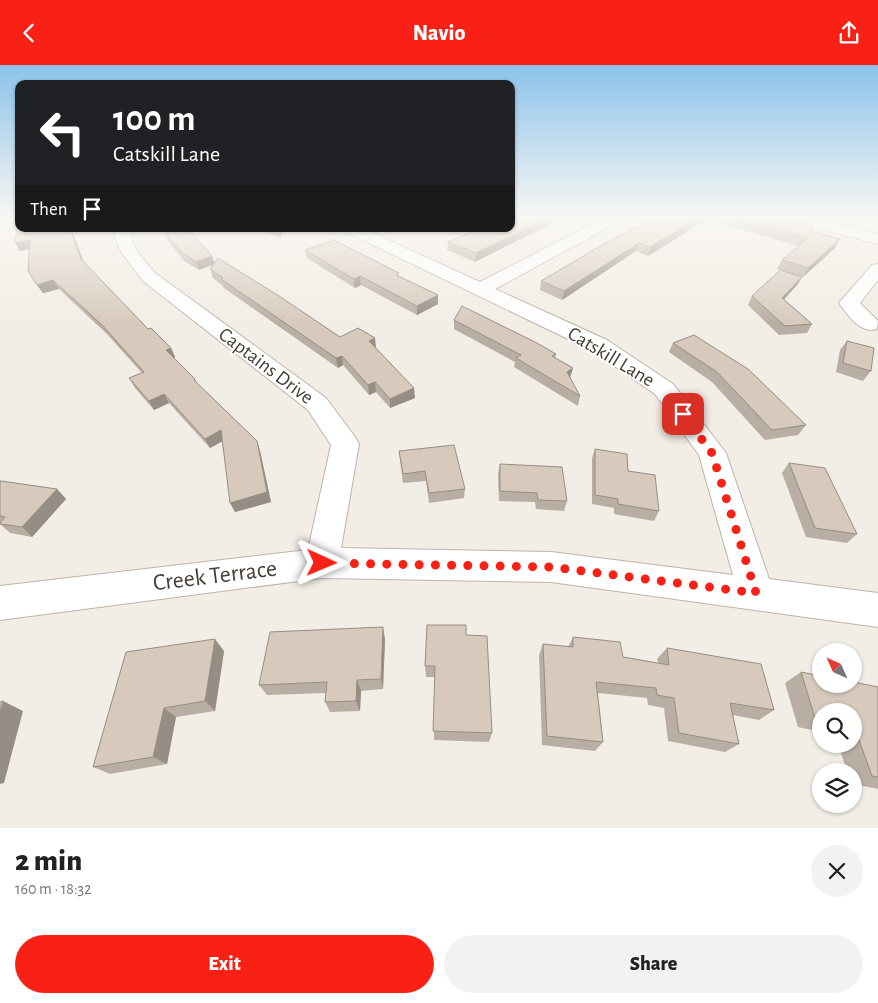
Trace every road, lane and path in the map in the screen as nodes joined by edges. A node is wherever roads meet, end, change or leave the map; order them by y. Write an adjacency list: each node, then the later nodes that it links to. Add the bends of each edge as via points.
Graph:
1 (130, 254): 7 (street, Captains Drive, via 149,277 317,404 345,444)
2 (404, 254): 5 (street, Catskill Lane)
3 (547, 254): 5 (street)
4 (878, 269): 6 (street, via 849,303)
5 (480, 289): 8 (street, Catskill Lane, via 599,345 664,389 712,453)
6 (870, 325)
7 (322, 563): 8 (street, Creek Terrace, via 551,567); 9 (street, Creek Terrace)
8 (756, 593): 10 (street, Creek Terrace)
9 (0, 603)
10 (878, 610)

